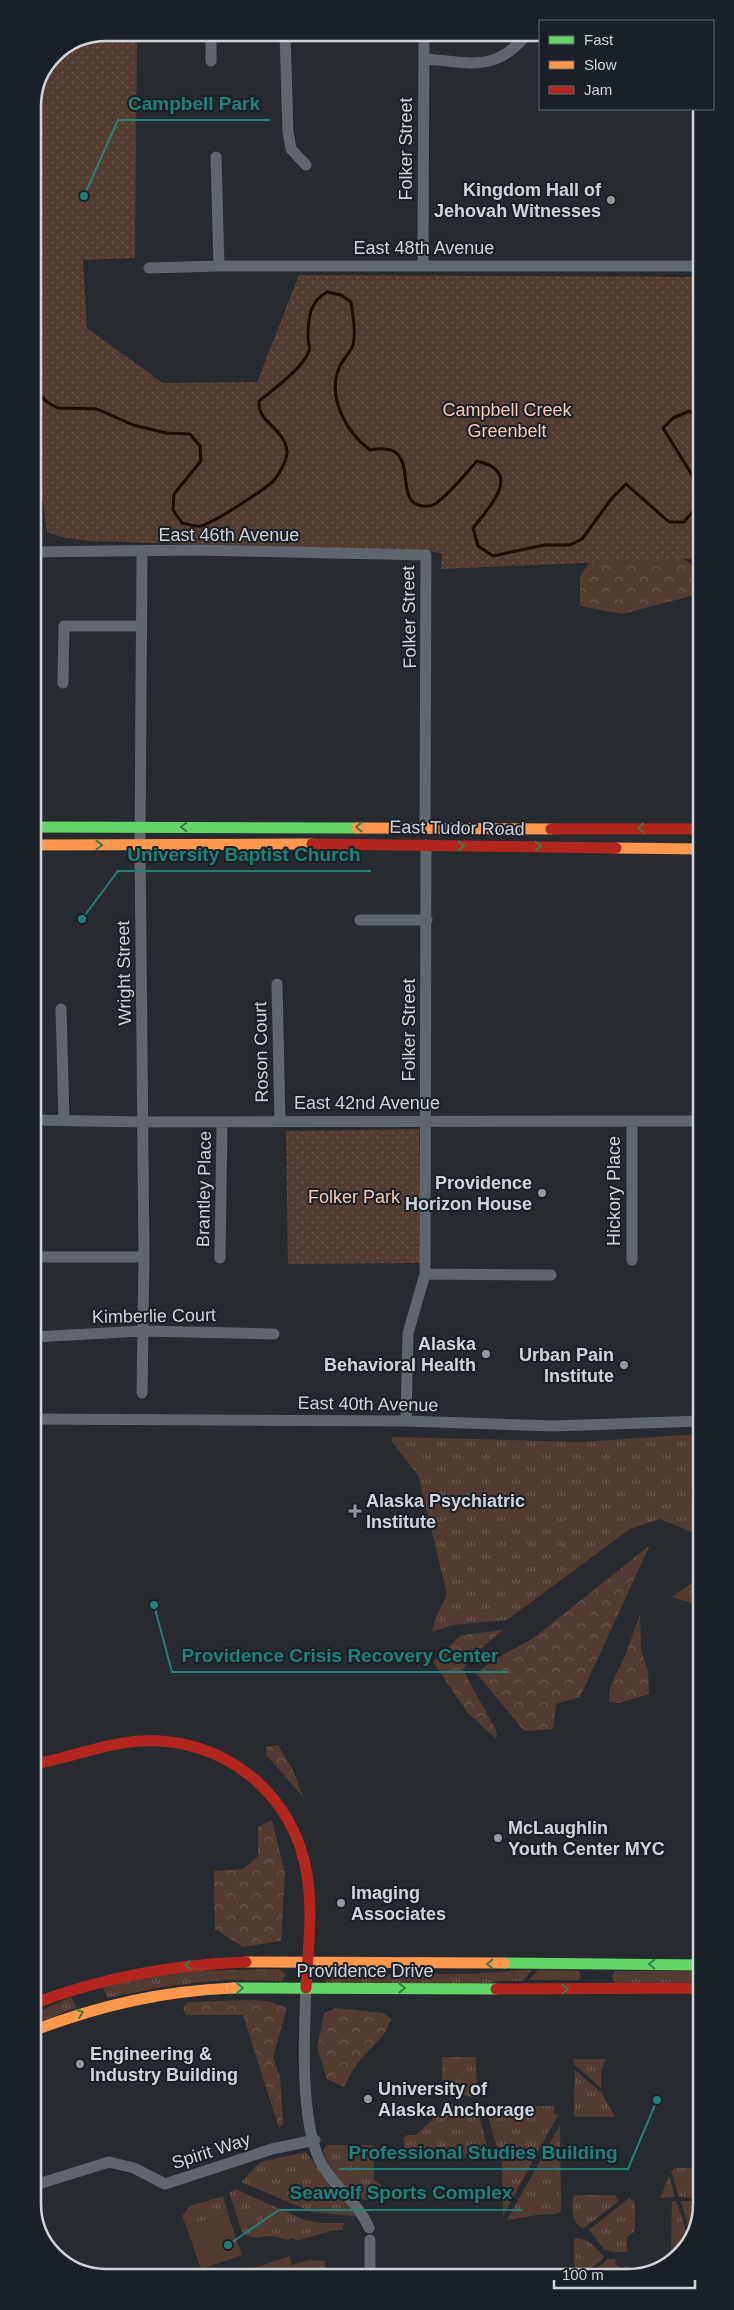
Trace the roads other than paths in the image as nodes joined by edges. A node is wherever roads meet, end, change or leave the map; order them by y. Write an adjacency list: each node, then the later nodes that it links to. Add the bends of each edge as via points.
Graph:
1 (211, 41): 6 (street)
2 (285, 41): 8 (street, via 288,132 291,149)
3 (424, 41): 5 (street, Folker Street)
4 (522, 41): 5 (street, via 515,49 495,60 480,63)
5 (424, 59): 10 (street, Folker Street)
6 (211, 61)
7 (216, 157): 9 (street)
8 (306, 165)
9 (219, 266): 10 (street, East 48th Avenue); 12 (street, East 48th Avenue)
10 (423, 266): 11 (street, East 48th Avenue)
11 (693, 266)
12 (149, 268)
13 (41, 552): 14 (street, East 46th Avenue)
14 (142, 552): 15 (street, East 46th Avenue, via 196,550); 16 (street, Wright Street)
15 (426, 556): 20 (street, Folker Street)
16 (141, 626): 17 (street, via 64,626); 19 (street, Wright Street)
17 (63, 682)
18 (41, 827): 19 (main road, East Tudor Road)
19 (141, 827): 20 (main road, East Tudor Road, one-way to 19); 23 (street, Wright Street)
20 (425, 827): 21 (main road, East Tudor Road); 25 (main road, via 420,836 382,837)
21 (470, 828): 22 (main road, East Tudor Road, one-way to 21); 26 (main road, via 463,834 438,837)
22 (693, 829)
23 (140, 844): 24 (main road, East Tudor Road, one-way to 23); 25 (main road, East Tudor Road); 37 (street, Wright Street)
24 (41, 845)
25 (377, 845): 26 (main road, East Tudor Road)
26 (426, 846): 27 (main road, East Tudor Road, one-way to 27); 29 (street, Folker Street)
27 (693, 851)
28 (360, 920): 29 (street)
29 (426, 920): 35 (street, Folker Street)
30 (277, 984): 34 (street, Roson Court)
31 (60, 1008): 33 (street)
32 (41, 1120): 33 (street, East 42nd Avenue)
33 (64, 1120): 37 (street, East 42nd Avenue)
34 (280, 1121): 35 (street, East 42nd Avenue); 38 (street, East 42nd Avenue)
35 (427, 1121): 39 (street, East 42nd Avenue); 44 (street, Folker Street)
36 (693, 1121): 39 (street, East 42nd Avenue)
37 (143, 1122): 38 (street, East 42nd Avenue); 41 (street, Wright Street)
38 (222, 1122): 42 (street, Brantley Place)
39 (632, 1122): 43 (street, Hickory Place)
40 (41, 1256): 41 (street)
41 (144, 1257): 46 (street, Wright Street)
42 (220, 1258)
43 (632, 1260)
44 (425, 1274): 45 (street); 52 (street, Folker Street, via 408,1333)
45 (551, 1275)
46 (142, 1331): 47 (street, Kimberlie Court); 48 (street, Kimberlie Court); 49 (street, Wright Street)
47 (274, 1334)
48 (41, 1337)
49 (142, 1393)
50 (41, 1419): 52 (street, East 40th Avenue)
51 (693, 1420): 52 (street, East 40th Avenue, via 554,1426)
52 (406, 1421)
53 (41, 1762): 54 (main road, via 141,1741 171,1741 216,1753 243,1768 278,1804 300,1844 308,1886)
54 (307, 1962): 56 (main road, Providence Drive, one-way to 54); 58 (main road); 59 (main road, Providence Drive, one-way to 59, via 183,1965 146,1970 94,1982)
55 (693, 1966): 56 (main road, Providence Drive, one-way to 56)
56 (597, 1977): 57 (main road, Providence Drive); 58 (main road, Providence Drive, one-way to 56)
57 (693, 1987)
58 (306, 1988): 60 (main road, Providence Drive, one-way to 58, via 88,2010 162,1993 233,1988); 61 (street, via 306,2087)
59 (41, 2002)
60 (41, 2028)
61 (314, 2140): 62 (street, Spirit Way, via 272,2149 165,2184 126,2165 109,2162); 63 (street, via 328,2174)
62 (41, 2183)
63 (367, 2223)
64 (370, 2240): 65 (street)
65 (370, 2269)

